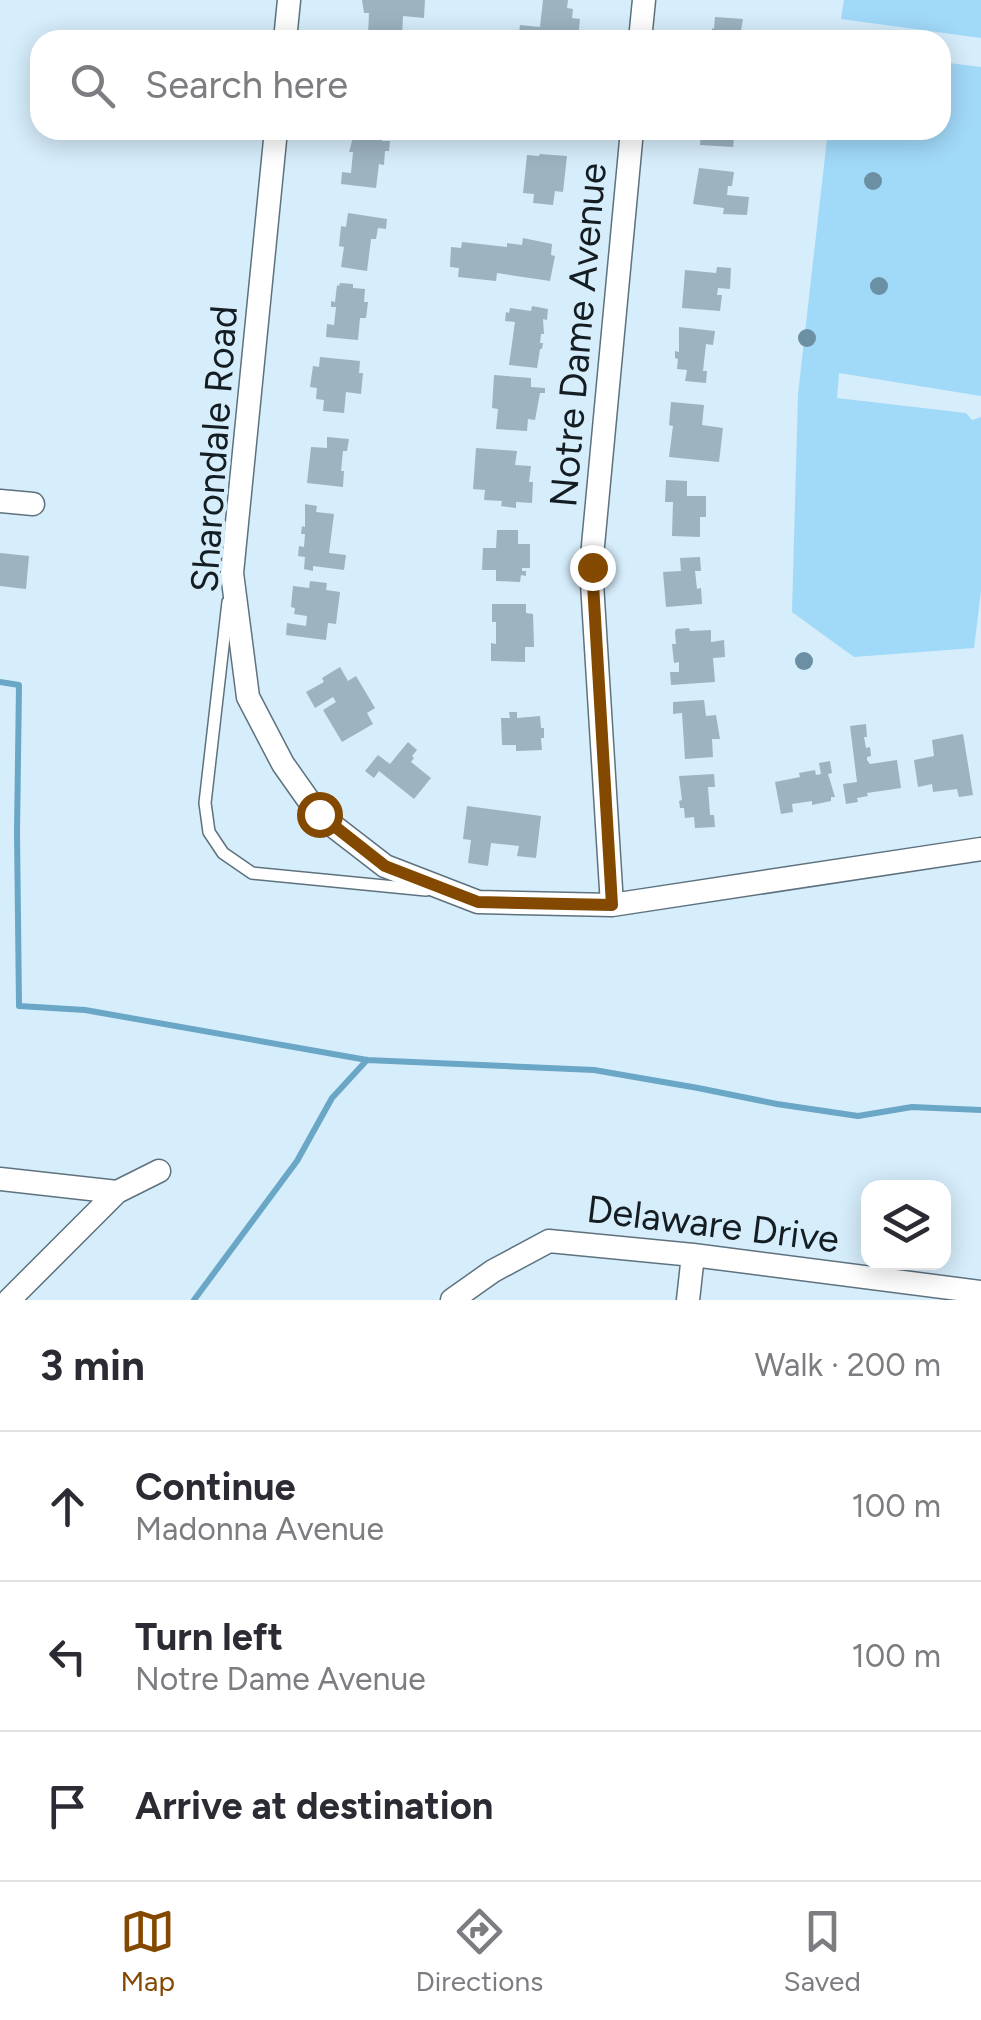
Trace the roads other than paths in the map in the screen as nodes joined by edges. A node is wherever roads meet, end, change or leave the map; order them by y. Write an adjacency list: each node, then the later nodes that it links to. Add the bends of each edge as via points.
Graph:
1 (290, 0): 3 (street)
2 (644, 0): 4 (street)
3 (287, 30)
4 (641, 30)
5 (275, 140): 9 (street, Sharondale Road)
6 (631, 140): 12 (street, Notre Dame Avenue, via 592,567)
7 (0, 501): 8 (street)
8 (33, 504)
9 (232, 573): 11 (street, Sharondale Road, via 248,697 283,764 319,814 385,866); 11 (lane, via 205,803 209,832 252,874)
10 (981, 849): 12 (street, Sharondale Road)
11 (453, 893): 12 (street, Sharondale Road, via 478,902)
12 (612, 905)
13 (159, 1171): 15 (street)
14 (0, 1179): 15 (street)
15 (117, 1192): 18 (street)
16 (693, 1255): 17 (street, Delaware Drive); 19 (street, Delaware Drive, via 549,1241); 20 (street)
17 (981, 1292)
18 (9, 1300)
19 (452, 1300)
20 (688, 1300)

